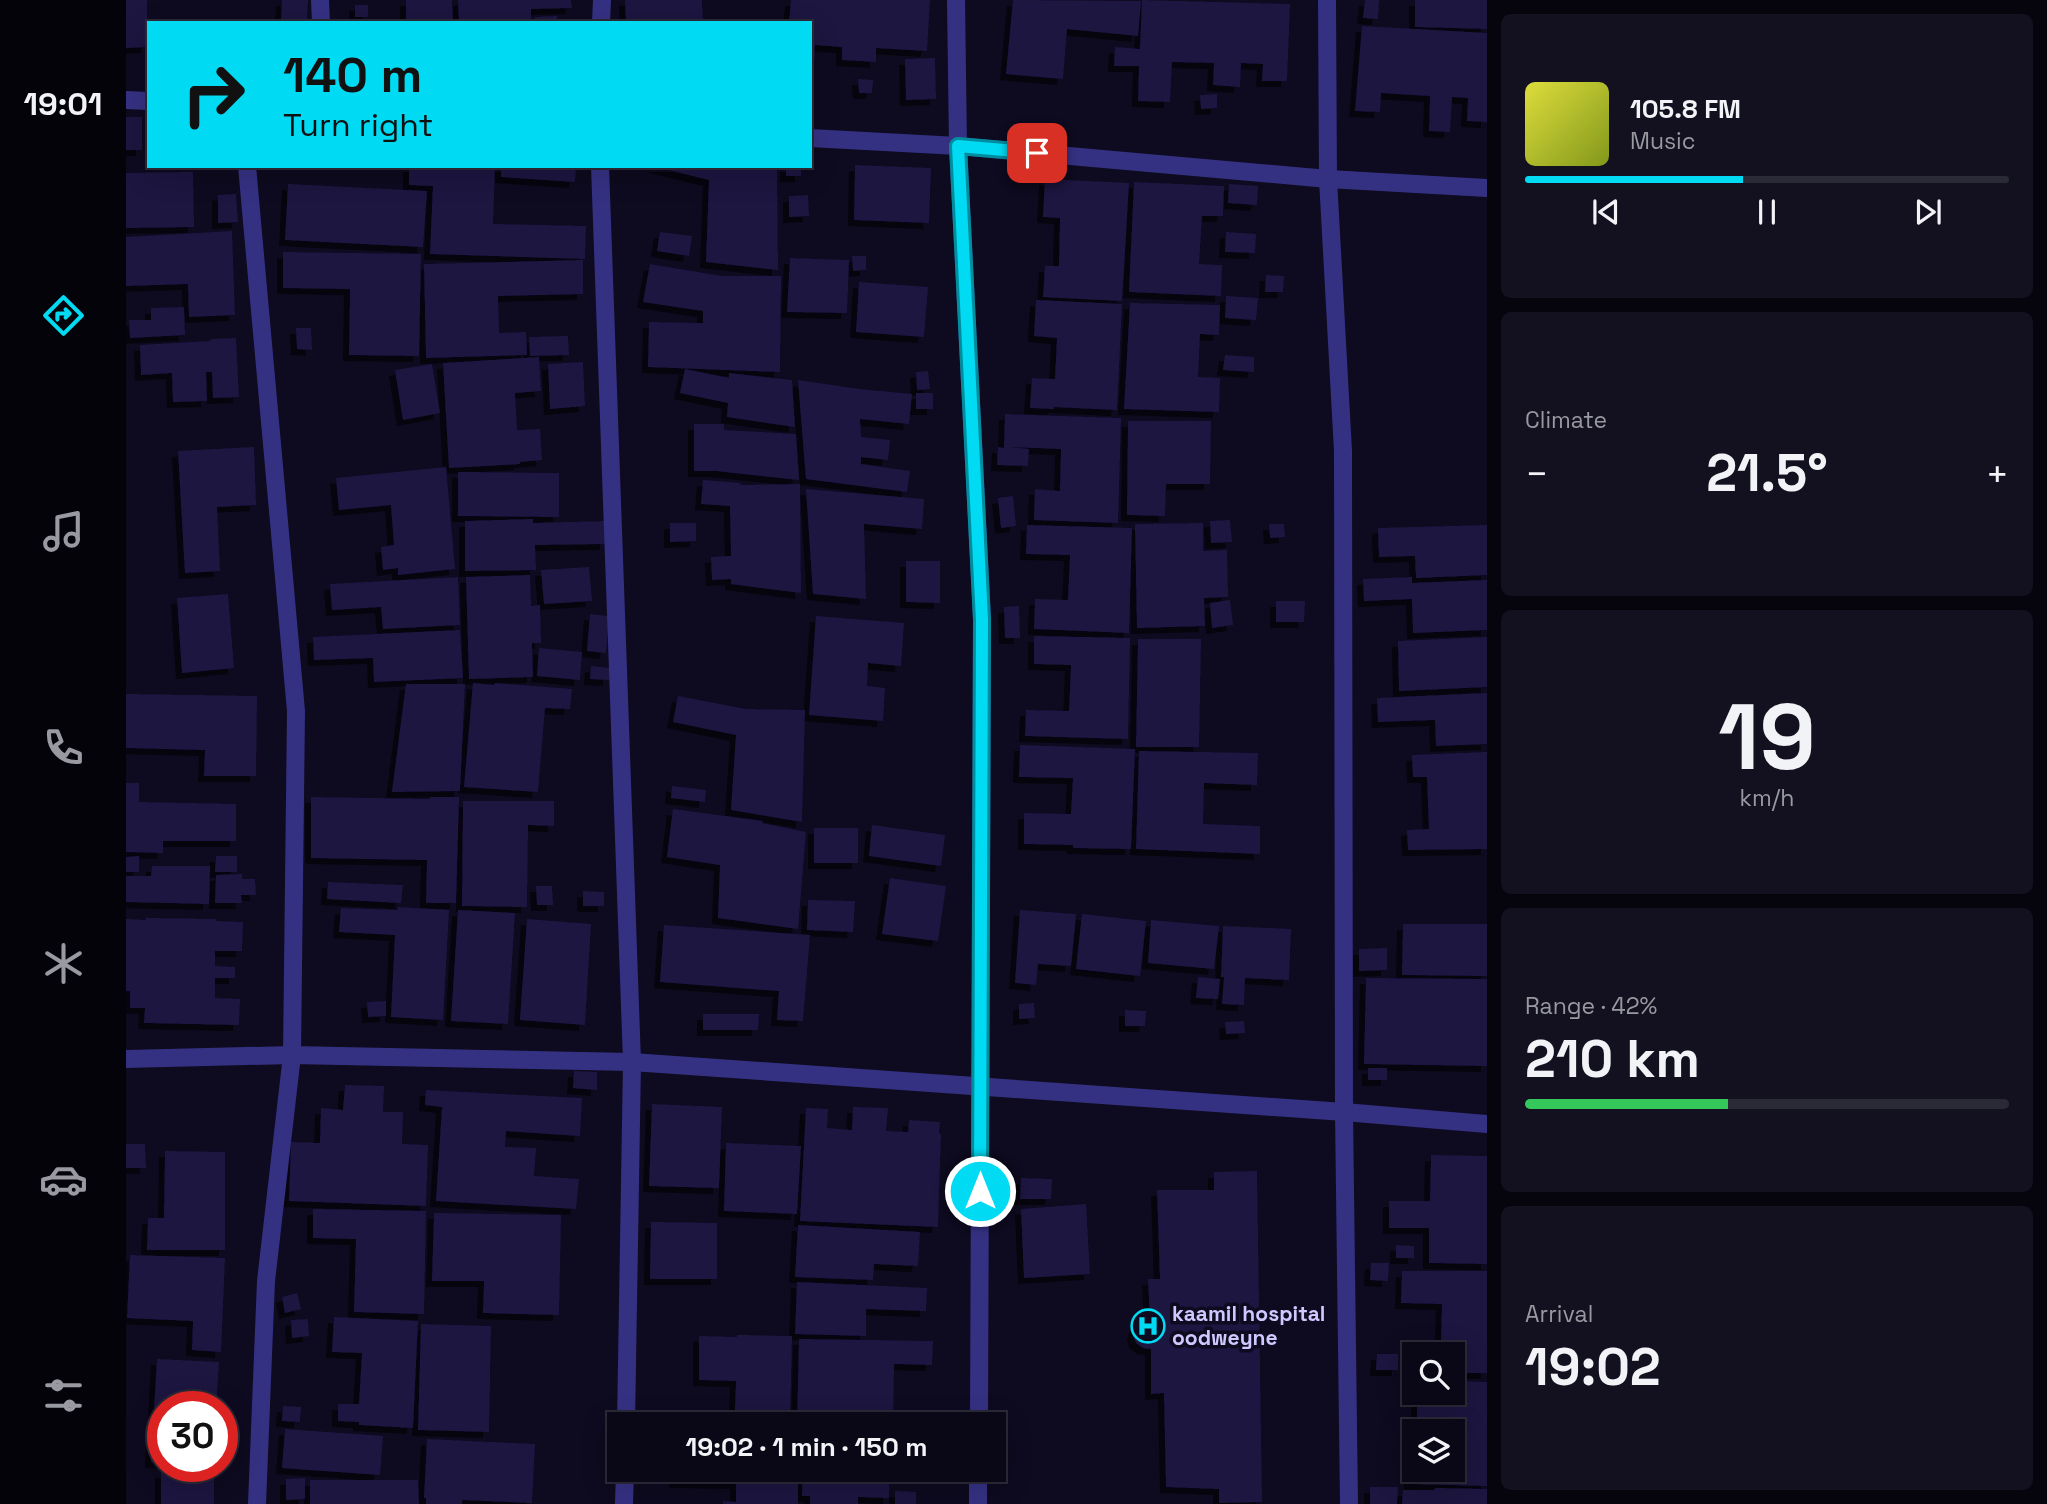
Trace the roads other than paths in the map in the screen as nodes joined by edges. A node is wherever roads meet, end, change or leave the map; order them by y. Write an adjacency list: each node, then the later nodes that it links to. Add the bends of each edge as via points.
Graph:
1 (320, 0): 5 (street)
2 (602, 0): 6 (street)
3 (956, 0): 10 (street)
4 (1327, 0): 13 (street)
5 (321, 21)
6 (601, 21)
7 (126, 100): 8 (street)
8 (147, 101)
9 (812, 138): 10 (street)
10 (958, 146): 13 (street); 18 (street, via 982,620)
11 (247, 168): 15 (street, via 296,711)
12 (600, 168): 17 (street)
13 (1328, 179): 14 (street); 19 (street, via 1343,452)
14 (1487, 188)
15 (292, 1055): 16 (street); 17 (street); 25 (street, via 265,1281)
16 (126, 1059)
17 (632, 1062): 18 (street); 21 (street)
18 (981, 1088): 19 (street); 22 (street)
19 (1344, 1112): 20 (street); 28 (street)
20 (1487, 1124)
21 (626, 1412)
22 (979, 1412)
23 (625, 1482): 26 (street)
24 (978, 1482): 27 (street)
25 (257, 1504)
26 (624, 1504)
27 (978, 1504)
28 (1349, 1504)

